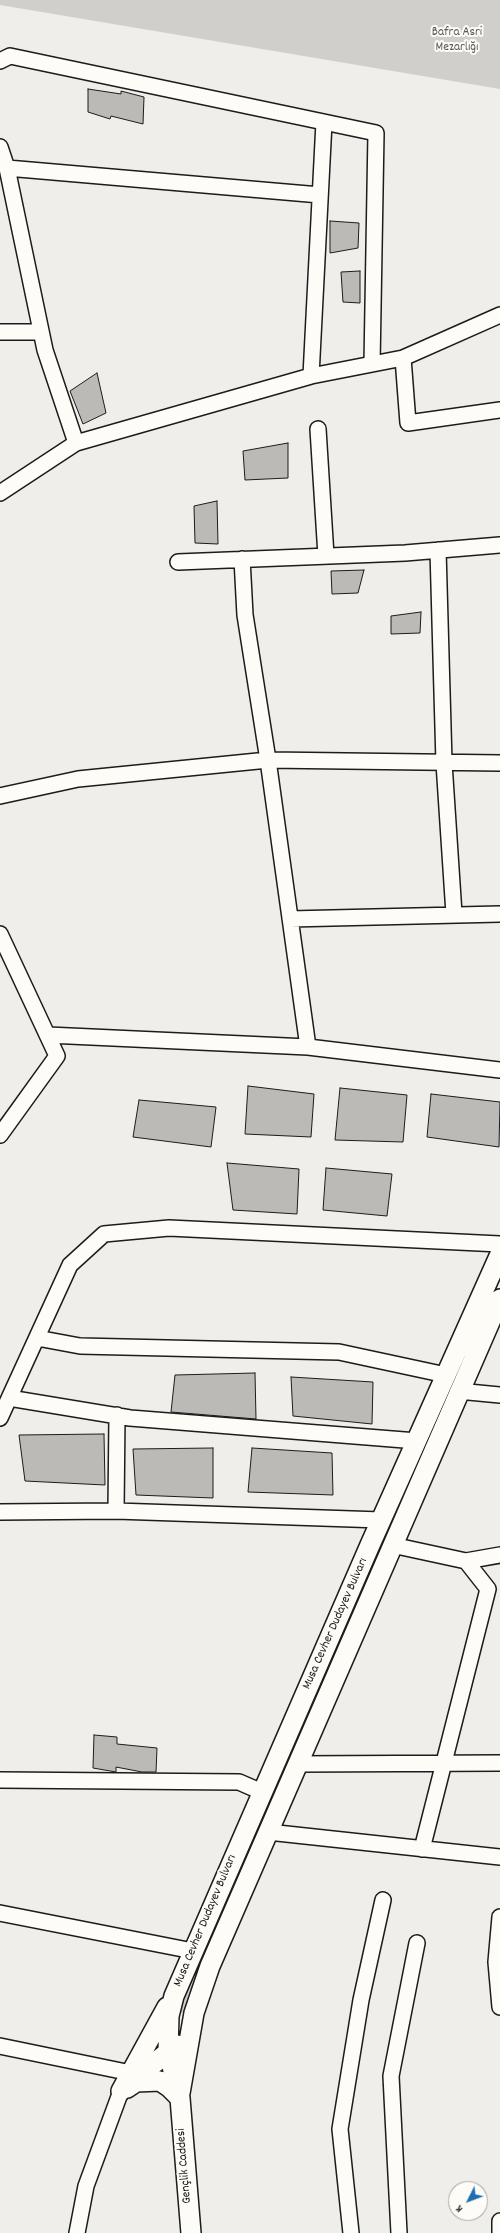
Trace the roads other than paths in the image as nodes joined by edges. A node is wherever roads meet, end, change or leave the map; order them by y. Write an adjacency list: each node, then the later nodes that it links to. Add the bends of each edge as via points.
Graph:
1 (0, 61): 2 (street, via 10,56)
2 (324, 122): 5 (street); 10 (street, via 376,133)
3 (0, 146): 4 (street)
4 (7, 168): 5 (street); 8 (street)
5 (320, 195): 11 (street)
6 (500, 315): 9 (street)
7 (0, 332): 8 (street)
8 (41, 332): 14 (street)
9 (403, 358): 10 (street); 12 (street, via 408,423)
10 (372, 364): 11 (street)
11 (311, 376): 14 (street)
12 (500, 410)
13 (318, 429): 18 (street)
14 (76, 443): 15 (street)
15 (0, 493)
16 (500, 545): 17 (street)
17 (438, 550): 18 (street); 22 (street)
18 (326, 556): 19 (street)
19 (242, 559): 20 (street); 21 (street, via 245,615)
20 (178, 562)
21 (268, 760): 22 (street); 24 (street, via 78,779); 27 (street)
22 (444, 763): 23 (street); 25 (street)
23 (500, 763)
24 (0, 796)
25 (454, 914): 26 (street); 27 (street)
26 (500, 914)
27 (290, 919): 30 (street)
28 (0, 934): 29 (street)
29 (48, 1035): 30 (street); 32 (street, via 57,1056)
30 (308, 1047): 31 (street)
31 (500, 1070)
32 (0, 1136)
33 (500, 1244): 36 (street, via 169,1228 104,1234 70,1265)
34 (500, 1254): 37 (main road, Musa Cevher Dudayev Bulvarı)
35 (500, 1299): 38 (main road, Musa Cevher Dudayev Bulvarı)
36 (36, 1338): 37 (street, via 80,1346 339,1352); 40 (street)
37 (446, 1375): 43 (main road, Musa Cevher Dudayev Bulvarı)
38 (458, 1392): 39 (street); 47 (main road, Musa Cevher Dudayev Bulvarı)
39 (500, 1395)
40 (9, 1398): 41 (street); 42 (street)
41 (116, 1415): 43 (street); 44 (street)
42 (0, 1418)
43 (417, 1441): 46 (main road, Musa Cevher Dudayev Bulvarı)
44 (116, 1511): 45 (street); 46 (street)
45 (0, 1512)
46 (381, 1520): 54 (main road, Musa Cevher Dudayev Bulvarı)
47 (392, 1545): 49 (street); 52 (main road, Musa Cevher Dudayev Bulvarı)
48 (500, 1555): 49 (street)
49 (466, 1561): 50 (street, via 488,1589)
50 (446, 1762): 51 (street); 52 (street); 56 (street)
51 (500, 1763)
52 (297, 1764): 55 (main road, Musa Cevher Dudayev Bulvarı)
53 (0, 1780): 54 (street, via 239,1782)
54 (262, 1792): 62 (main road, Musa Cevher Dudayev Bulvarı)
55 (268, 1832): 56 (street); 66 (main road, Musa Cevher Dudayev Bulvarı, via 210,1966 194,2013)
56 (422, 1849): 57 (street)
57 (500, 1857)
58 (383, 1900): 75 (street, via 361,2000 340,2129)
59 (0, 1913): 62 (street)
60 (500, 1917): 63 (street)
61 (417, 1943): 76 (street, via 391,2076)
62 (193, 1951): 64 (main road, Musa Cevher Dudayev Bulvarı)
63 (498, 1962): 65 (street)
64 (174, 1996): 68 (main road, Musa Cevher Dudayev Bulvarı, via 169,2016); 69 (main road, Musa Cevher Dudayev Bulvarı)
65 (500, 2007)
66 (190, 2038): 68 (main road); 71 (main road, Musa Cevher Dudayev Bulvarı)
67 (0, 2046): 69 (street)
68 (168, 2051): 70 (main road); 71 (main road, Musa Cevher Dudayev Bulvarı)
69 (131, 2073): 70 (main road, Musa Cevher Dudayev Bulvarı)
70 (121, 2091): 71 (main road, via 136,2082 160,2082); 73 (street, via 86,2186)
71 (180, 2098): 74 (main road, Gençlik Caddesi)
72 (500, 2221): 77 (street)
73 (77, 2233)
74 (191, 2233)
75 (351, 2233)
76 (399, 2233)
77 (500, 2233)

